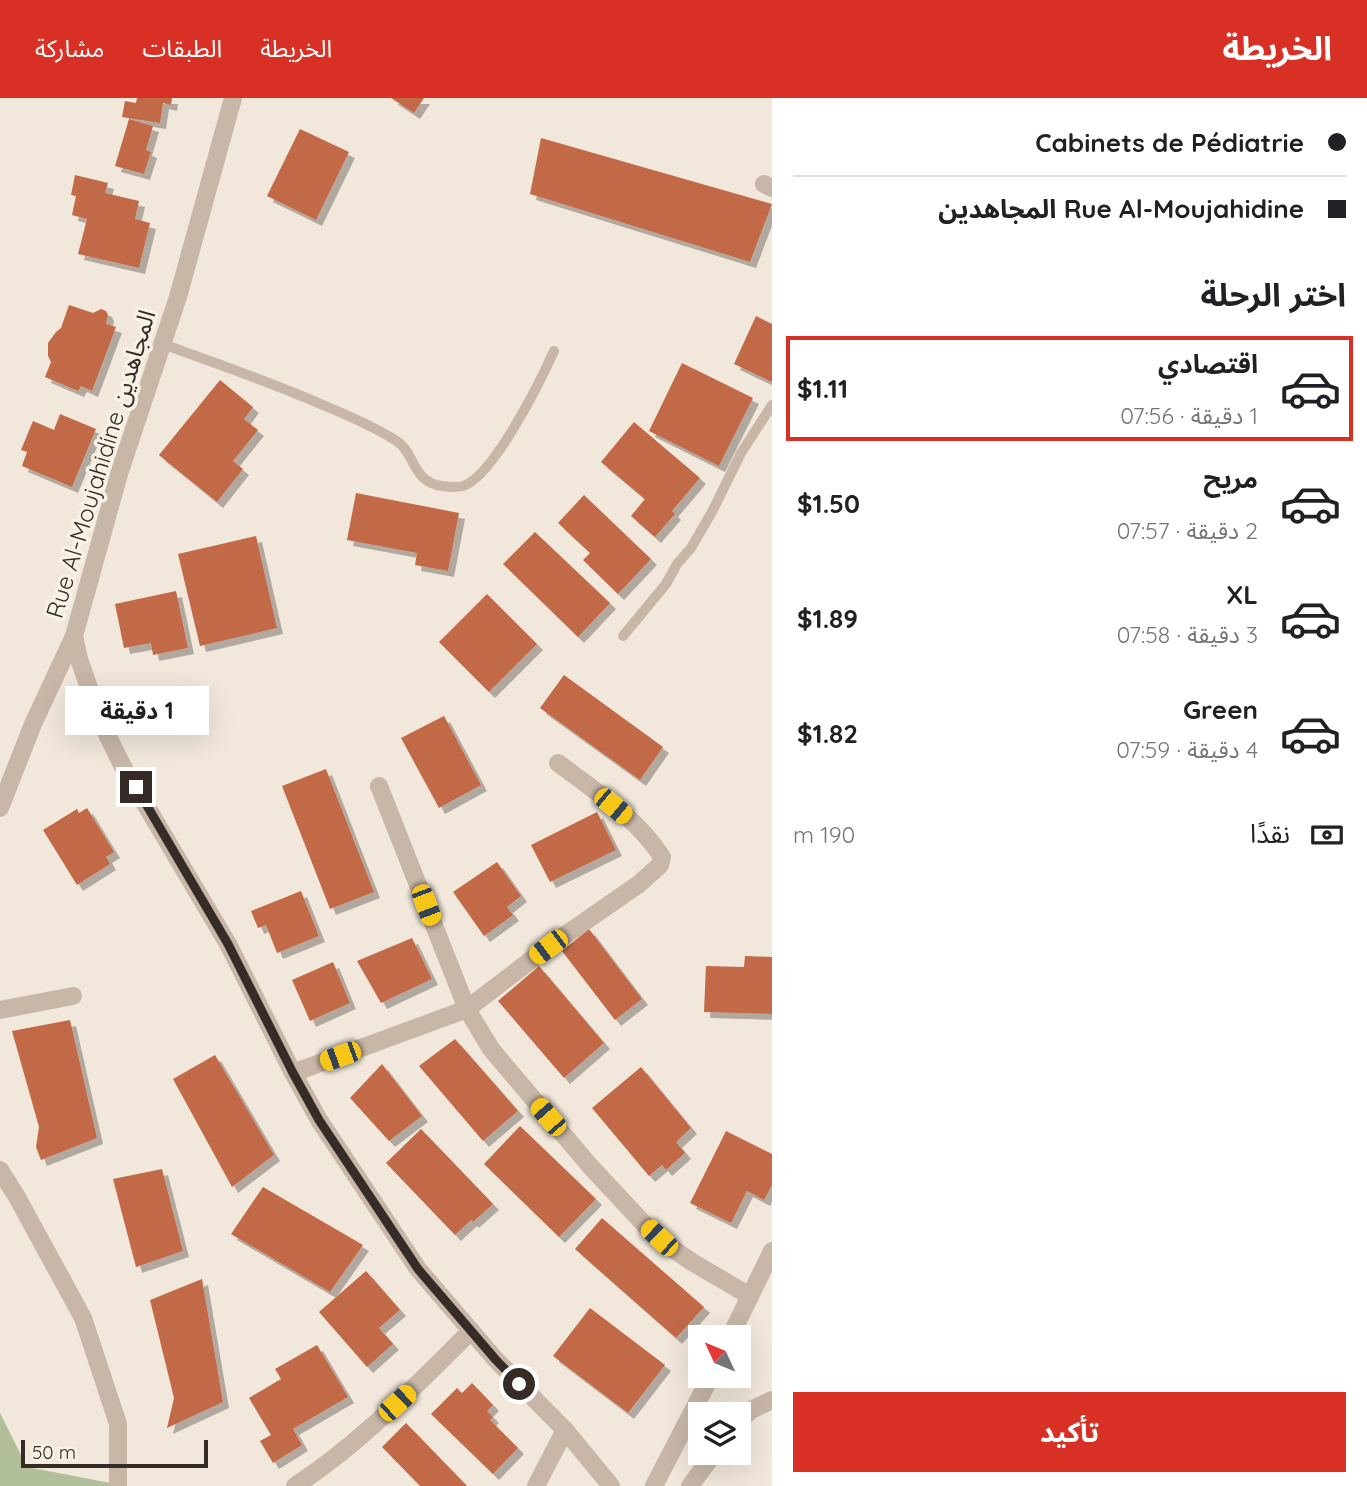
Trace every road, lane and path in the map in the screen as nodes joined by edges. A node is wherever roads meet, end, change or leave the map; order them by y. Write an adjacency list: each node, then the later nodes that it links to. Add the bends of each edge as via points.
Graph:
1 (233, 98): 2 (street, Rue Al-Moujahidine المجاهدين)
2 (163, 344): 3 (lane, via 347,415 402,444 420,475 432,485 451,488 466,485 500,450); 5 (street, Rue Al-Moujahidine المجاهدين, via 118,474)
3 (554, 351)
4 (772, 405): 6 (lane, via 691,548)
5 (74, 636): 9 (street); 13 (street, Rue Al-Moujahidine المجاهدين, via 82,670 122,765 228,944)
6 (623, 636)
7 (558, 764): 11 (street, via 630,820 656,848 661,862 639,884)
8 (379, 786): 11 (street)
9 (0, 808)
10 (73, 996): 12 (street)
11 (467, 1009): 13 (street); 16 (street, via 491,1049 626,1206 673,1250)
12 (0, 1010)
13 (293, 1073): 18 (street, Rue Al-Moujahidine المجاهدين, via 418,1269)
14 (0, 1170): 24 (street, via 83,1318 117,1424)
15 (772, 1251): 16 (street)
16 (750, 1296): 17 (street)
17 (736, 1325)
18 (471, 1331): 22 (street, Rue Al-Moujahidine المجاهدين); 25 (street, via 367,1431)
19 (704, 1388): 28 (street)
20 (772, 1400): 21 (street)
21 (751, 1410)
22 (565, 1430): 26 (street); 27 (street, Rue Al-Moujahidine المجاهدين)
23 (705, 1465): 29 (street)
24 (118, 1486)
25 (295, 1486)
26 (536, 1486)
27 (611, 1486)
28 (654, 1486)
29 (690, 1486)

